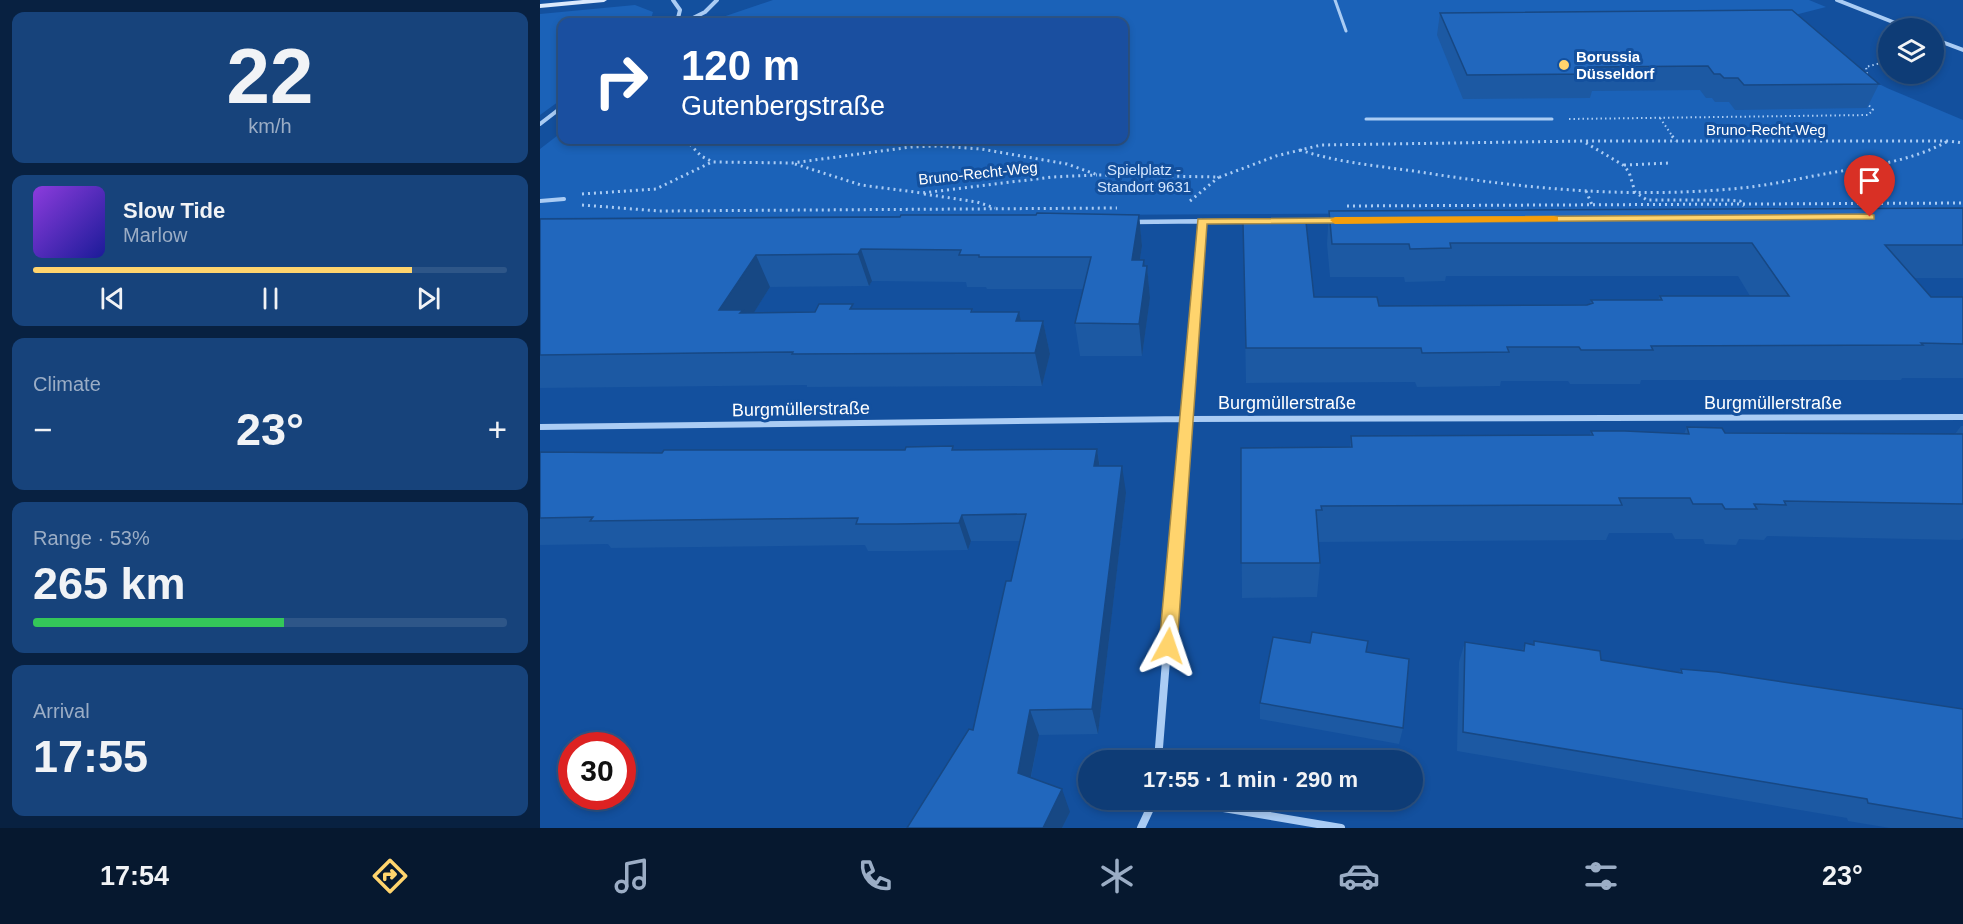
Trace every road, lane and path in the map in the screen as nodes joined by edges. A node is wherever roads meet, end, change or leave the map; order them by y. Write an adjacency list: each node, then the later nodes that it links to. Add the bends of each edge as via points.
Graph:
1 (604, 0): 6 (street)
2 (673, 0): 7 (street, via 680,5)
3 (717, 0): 8 (street)
4 (1335, 0): 10 (lane)
5 (1837, 0): 9 (street)
6 (540, 6)
7 (678, 18)
8 (693, 18)
9 (1883, 18)
10 (1346, 31)
11 (1944, 43): 12 (street)
12 (1963, 50)
13 (1878, 64): 14 (path, via 1866,67 1867,73)
14 (1857, 76)
15 (1860, 94): 17 (path, via 1873,110 1868,115)
16 (558, 110): 20 (street)
17 (1660, 118): 19 (path); 22 (path)
18 (1366, 119): 19 (lane)
19 (1552, 119)
20 (540, 124)
21 (1584, 141): 22 (path, Bruno-Recht-Weg); 27 (path, Bruno-Recht-Weg, via 1321,145); 31 (path)
22 (1677, 141): 23 (path, Bruno-Recht-Weg)
23 (1949, 141): 24 (path, Bruno-Recht-Weg); 34 (path, via 1931,152 1894,161 1742,188)
24 (1963, 143)
25 (608, 144): 26 (path)
26 (691, 144): 28 (path)
27 (1299, 149): 32 (path, Bruno-Recht-Weg, via 1220,177); 33 (path, via 1349,162 1422,173)
28 (713, 162): 29 (path, Bruno-Recht-Weg); 36 (path, Bruno-Recht-Weg, via 656,189 588,192)
29 (792, 163): 32 (path, Bruno-Recht-Weg, via 911,147 964,146 1067,164); 35 (path, Bruno-Recht-Weg, via 861,185)
30 (1670, 163): 31 (path)
31 (1623, 165): 34 (path)
32 (1098, 175): 35 (path, Bruno-Recht-Weg)
33 (1586, 191): 34 (path); 40 (path)
34 (1635, 192): 38 (path, via 1647,200 1740,201)
35 (922, 193): 39 (path, via 977,202)
36 (564, 200): 37 (lane)
37 (540, 201)
38 (1746, 208)
39 (999, 210)
40 (1596, 212)
41 (1342, 220): 42 (street)
42 (1202, 221): 43 (street); 45 (street)
43 (1127, 222)
44 (1963, 417): 45 (street, Burgmüllerstraße)
45 (1187, 419): 46 (street, Burgmüllerstraße); 47 (street)
46 (540, 427)
47 (1159, 750)
48 (1149, 810): 50 (street)
49 (1235, 810): 51 (street)
50 (1141, 828)
51 (1341, 828)

